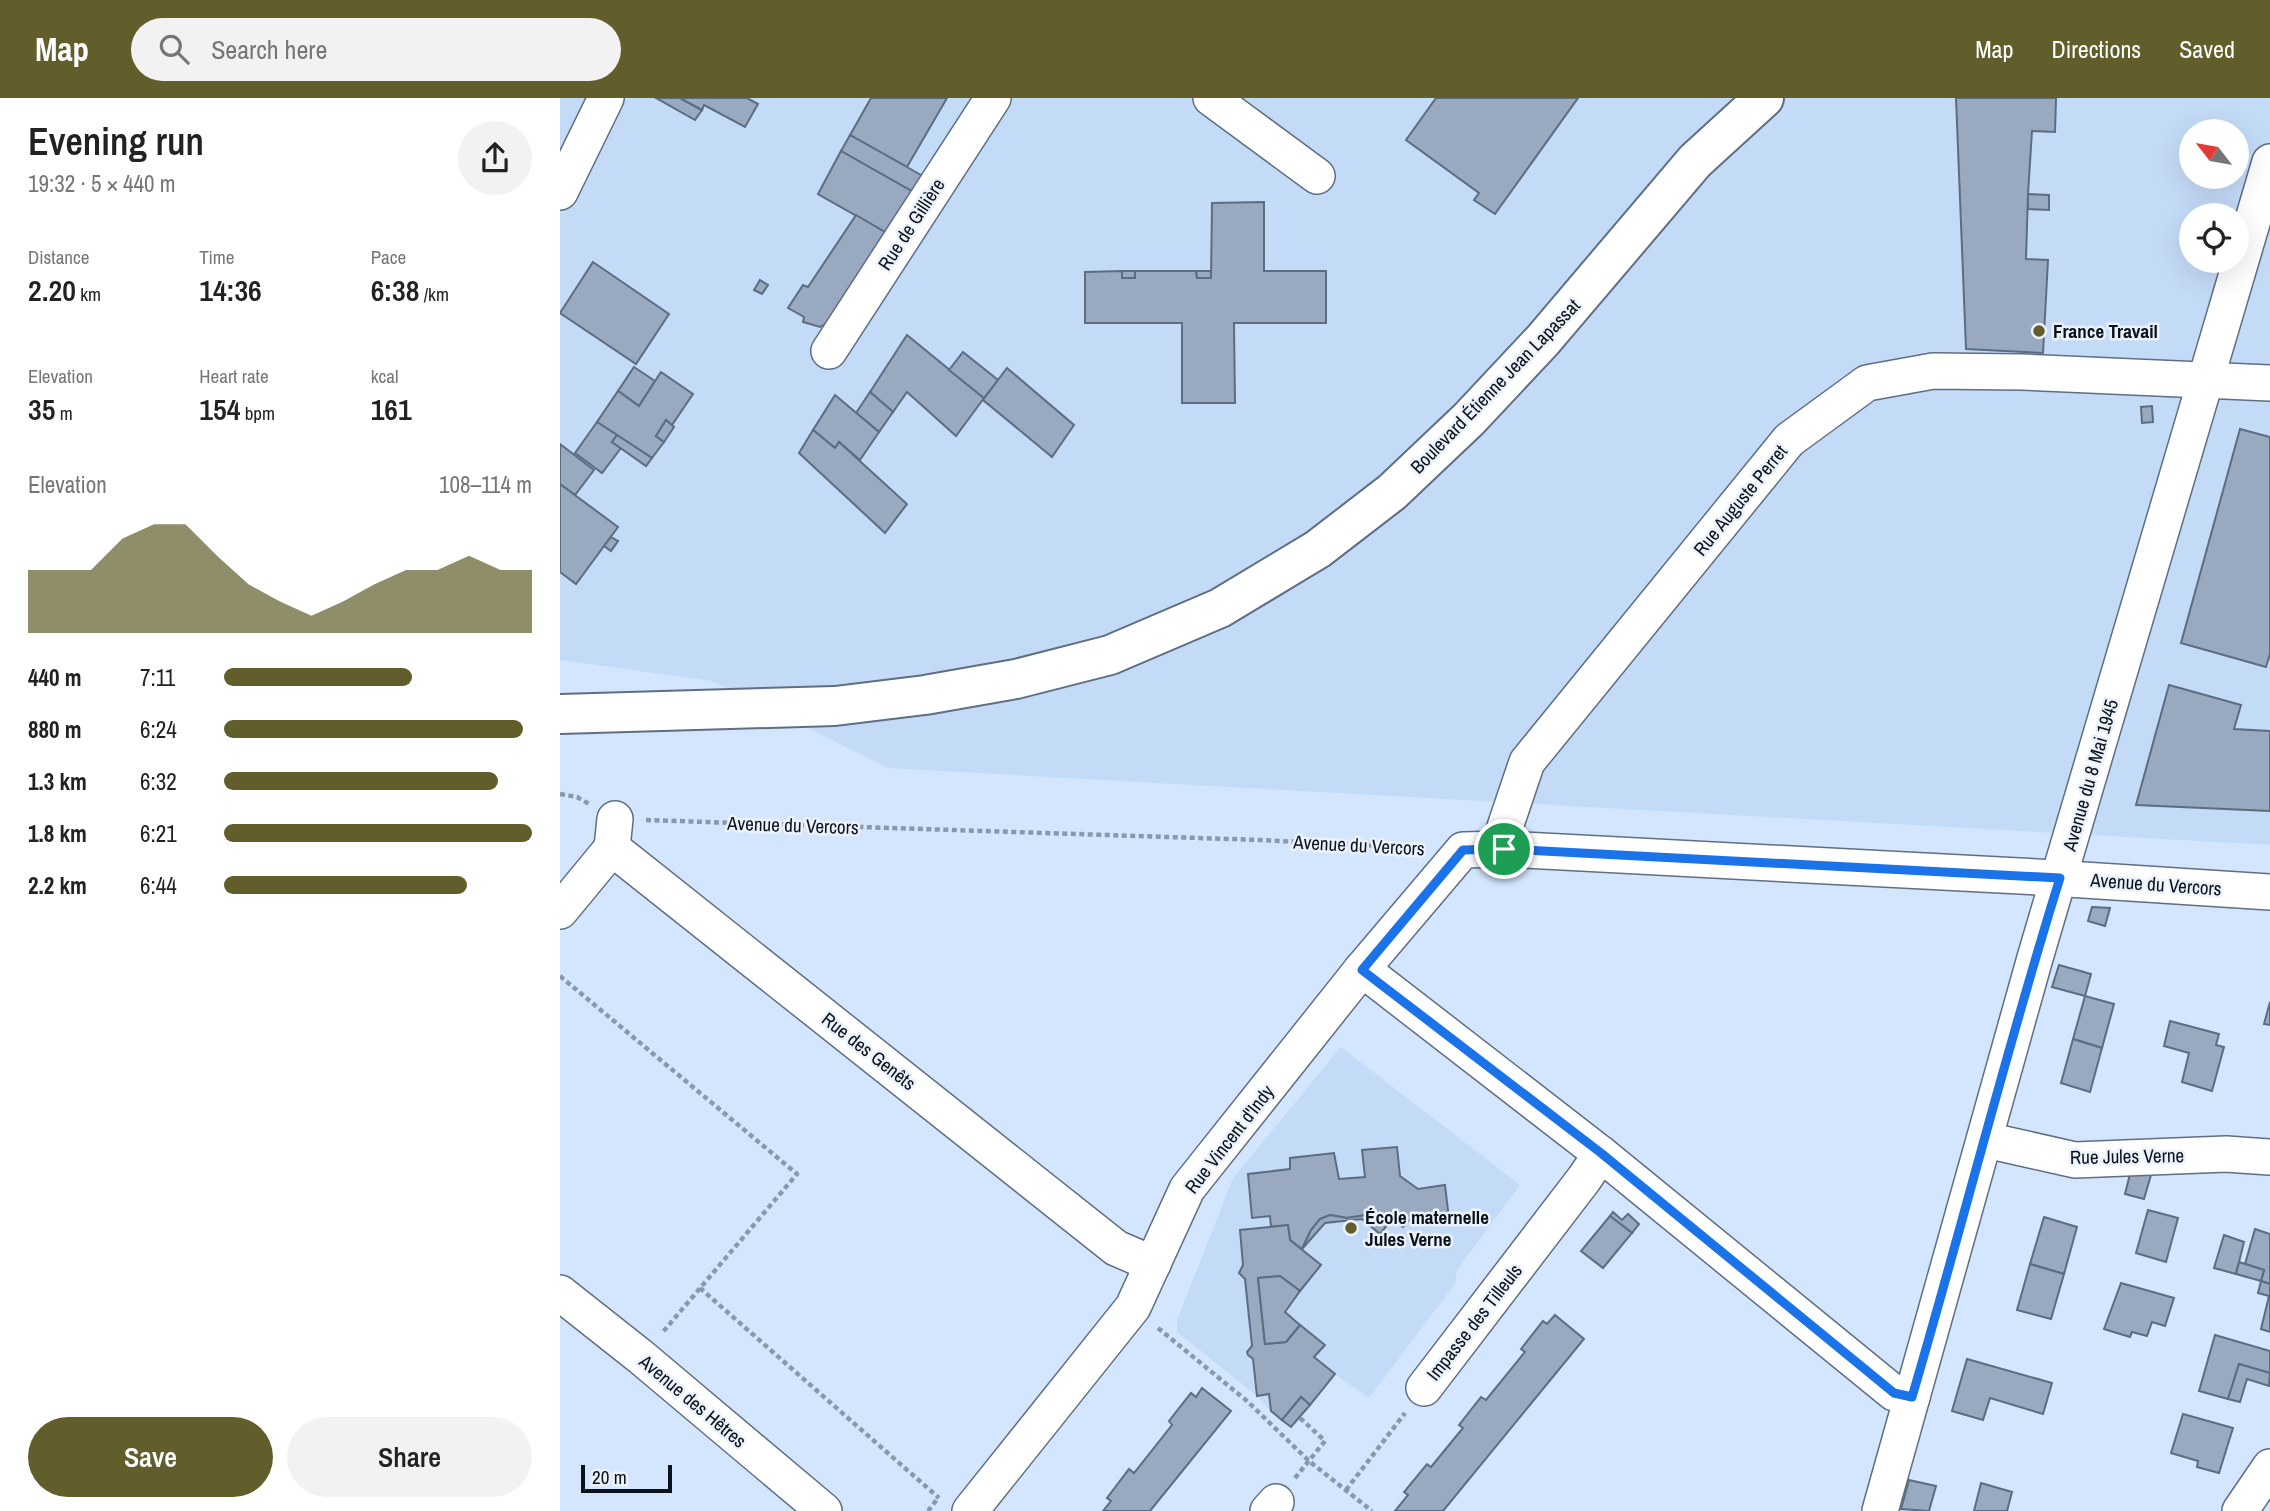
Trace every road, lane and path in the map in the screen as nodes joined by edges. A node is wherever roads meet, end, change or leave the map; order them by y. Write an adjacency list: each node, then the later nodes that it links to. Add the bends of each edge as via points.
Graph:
1 (606, 98): 7 (street)
2 (993, 98): 8 (street, Rue de Gillière)
3 (1211, 98): 6 (street)
4 (1764, 98): 12 (main road, Boulevard Étienne Jean Lapassat, via 1695,161 1543,340 1392,492 1318,548 1220,608 1110,655 1016,679 835,706)
5 (2270, 162): 9 (street, Avenue du 8 Mai 1945)
6 (1317, 176)
7 (560, 192)
8 (829, 351)
9 (2204, 380): 10 (street, Rue Auguste Perret); 15 (street, Rue Auguste Perret, via 1933,371 1867,383 1789,440 1527,762 1505,827); 17 (street, Avenue du 8 Mai 1945)
10 (2270, 383)
11 (560, 689): 12 (main road, Boulevard Étienne Jean Lapassat)
12 (692, 709): 13 (main road, Boulevard Étienne Jean Lapassat)
13 (560, 714)
14 (614, 833): 16 (path, Avenue du Vercors, via 1260,840); 19 (street); 25 (street, Rue des Genêts, via 1116,1248)
15 (1504, 849): 16 (street, Avenue du Vercors); 17 (street, Avenue du Vercors)
16 (1463, 850): 20 (street, Rue Vincent d'Indy)
17 (2060, 878): 18 (street, Avenue du Vercors); 22 (street, Avenue du 8 Mai 1945)
18 (2270, 892)
19 (560, 911)
20 (1362, 970): 23 (street); 25 (street, Rue Vincent d'Indy, via 1188,1189)
21 (560, 976): 26 (path, via 797,1174)
22 (1986, 1140): 24 (street, Rue Jules Verne, via 2075,1160 2226,1154); 31 (street, Avenue du 8 Mai 1945)
23 (1601, 1153): 30 (street, Impasse des Tilleuls); 31 (street, via 1894,1393)
24 (2270, 1157)
25 (1153, 1264): 28 (street, Rue Vincent d'Indy)
26 (700, 1288): 29 (path); 36 (path)
27 (560, 1293): 29 (street, Avenue des Hêtres)
28 (1133, 1307): 33 (path, via 1247,1401); 36 (street, Rue Vincent d'Indy)
29 (642, 1357): 37 (street, Avenue des Hêtres)
30 (1424, 1388): 35 (path, Impasse des Tilleuls)
31 (1912, 1397): 39 (street, Avenue du 8 Mai 1945)
32 (1299, 1418): 33 (path, via 1325,1441)
33 (1309, 1461): 35 (path)
34 (2270, 1467): 40 (street)
35 (1346, 1490): 38 (path)
36 (954, 1504)
37 (824, 1511)
38 (1372, 1511)
39 (1880, 1511)
40 (2240, 1511)

